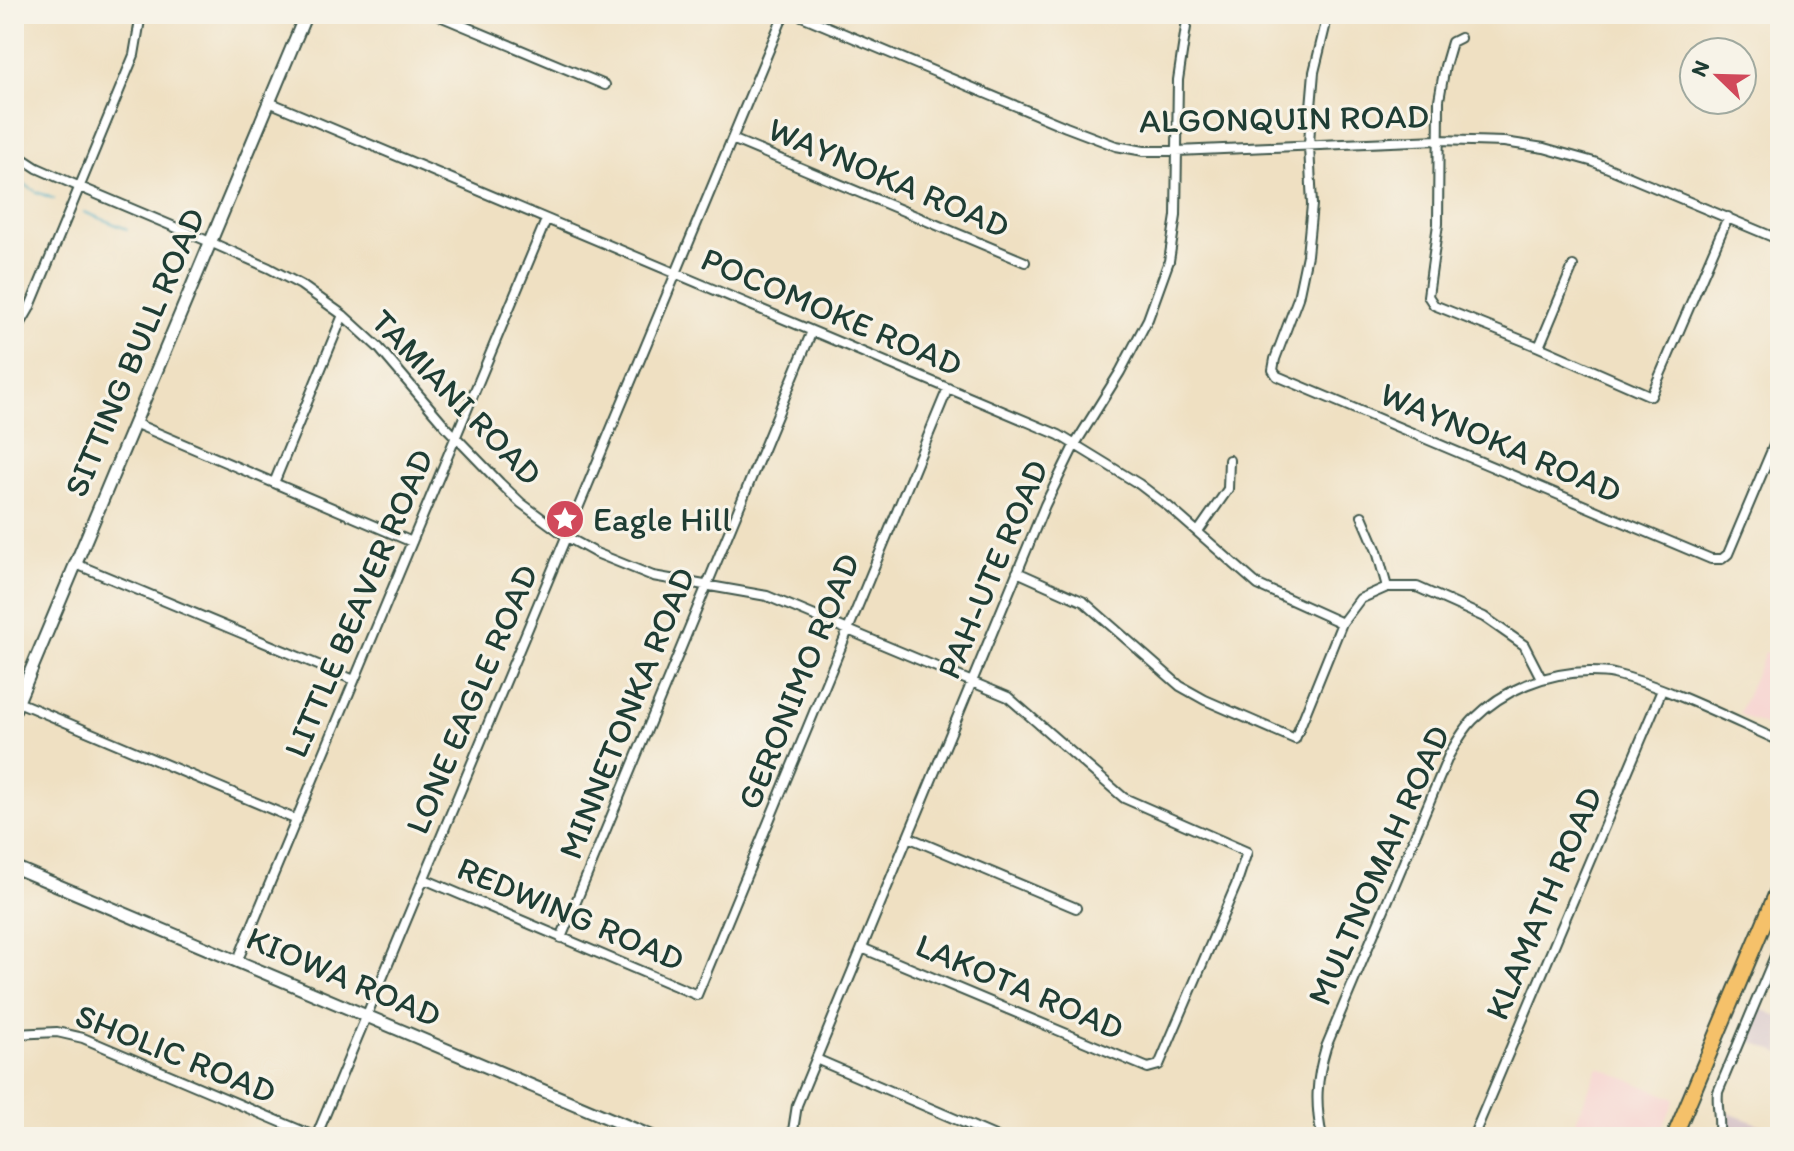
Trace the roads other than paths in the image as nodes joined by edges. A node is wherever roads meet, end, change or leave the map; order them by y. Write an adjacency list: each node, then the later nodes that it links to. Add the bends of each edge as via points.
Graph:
1 (141, 14): 16 (street, via 134,55)
2 (306, 14): 10 (street, SITTING BULL ROAD)
3 (435, 14): 9 (street)
4 (784, 14): 11 (street, LONE EAGLE ROAD)
5 (797, 14): 14 (street, ALGONQUIN ROAD, via 1116,146)
6 (1188, 14): 14 (street, PAH-UTE ROAD, via 1178,80)
7 (1325, 27): 13 (street, via 1314,72)
8 (1460, 38): 12 (street, via 1452,42 1445,66)
9 (605, 85)
10 (269, 102): 18 (street, POCOMOKE ROAD); 20 (street, SITTING BULL ROAD)
11 (732, 139): 21 (street, WAYNOKA ROAD); 23 (street, LONE EAGLE ROAD)
12 (1438, 140): 13 (street, ALGONQUIN ROAD); 17 (street, ALGONQUIN ROAD, via 1544,148 1594,162); 27 (street, via 1438,224 1428,296 1434,305)
13 (1309, 146): 14 (street, ALGONQUIN ROAD); 30 (street, WAYNOKA ROAD, via 1312,205 1307,255 1298,298 1275,359 1277,376 1711,559 1728,554)
14 (1177, 151): 32 (street, PAH-UTE ROAD, via 1169,261 1148,319)
15 (14, 153): 16 (street, TAMIANI ROAD)
16 (80, 187): 20 (street, TAMIANI ROAD); 26 (street)
17 (1728, 217): 19 (street, ALGONQUIN ROAD); 27 (street, via 1651,396)
18 (546, 220): 23 (street, POCOMOKE ROAD); 31 (street, LITTLE BEAVER ROAD)
19 (1780, 240)
20 (210, 242): 24 (street, TAMIANI ROAD, via 301,285); 29 (street, SITTING BULL ROAD)
21 (1025, 262)
22 (1573, 266): 27 (street)
23 (676, 274): 25 (street, POCOMOKE ROAD); 37 (street, LONE EAGLE ROAD)
24 (343, 315): 31 (street, TAMIANI ROAD, via 379,348); 34 (street)
25 (812, 331): 28 (street, POCOMOKE ROAD); 41 (street, MINNETONKA ROAD)
26 (14, 335)
27 (1539, 347)
28 (948, 388): 32 (street, POCOMOKE ROAD); 44 (street, GERONIMO ROAD)
29 (134, 423): 34 (street); 39 (street, SITTING BULL ROAD)
30 (1780, 431)
31 (455, 437): 37 (street, TAMIANI ROAD, via 521,503); 38 (street, LITTLE BEAVER ROAD)
32 (1074, 446): 36 (street, POCOMOKE ROAD, via 1139,484); 40 (street, PAH-UTE ROAD)
33 (1229, 460): 36 (street, via 1228,489)
34 (274, 483): 38 (street)
35 (1362, 516): 42 (street)
36 (1198, 532): 43 (street, POCOMOKE ROAD, via 1258,585)
37 (567, 537): 41 (street, TAMIANI ROAD, via 630,568); 54 (street, LONE EAGLE ROAD)
38 (412, 542): 46 (street, LITTLE BEAVER ROAD)
39 (76, 564): 46 (street); 49 (street, SITTING BULL ROAD)
40 (1017, 572): 43 (street, via 1084,602 1180,686 1295,739); 47 (street, PAH-UTE ROAD)
41 (706, 587): 44 (street, TAMIANI ROAD, via 767,596); 57 (street, MINNETONKA ROAD)
42 (1387, 587): 43 (street, via 1360,599); 45 (street, via 1417,587 1484,617 1524,645)
43 (1342, 623)
44 (847, 629): 47 (street, TAMIANI ROAD); 61 (street, GERONIMO ROAD)
45 (1541, 678): 48 (street, MULTNOMAH ROAD, via 1612,673); 71 (street, MULTNOMAH ROAD, via 1507,694 1473,720 1449,755 1318,1071)
46 (354, 680): 51 (street, LITTLE BEAVER ROAD)
47 (972, 682): 52 (street, PAH-UTE ROAD); 65 (street, TAMIANI ROAD, via 1008,697 1124,798 1247,852)
48 (1662, 690): 50 (street, MULTNOMAH ROAD); 72 (street, KLAMATH ROAD)
49 (16, 706): 51 (street)
50 (1780, 741)
51 (297, 820): 60 (street, LITTLE BEAVER ROAD)
52 (908, 837): 56 (street); 59 (street, PAH-UTE ROAD)
53 (14, 867): 60 (street, KIOWA ROAD)
54 (424, 879): 57 (street, REDWING ROAD); 62 (street, LONE EAGLE ROAD)
55 (1780, 885): 66 (main road)
56 (1076, 908)
57 (561, 938): 61 (street, REDWING ROAD)
58 (1780, 944): 73 (street, via 1718,1092)
59 (862, 948): 64 (street, PAH-UTE ROAD); 65 (street, LAKOTA ROAD, via 1135,1063)
60 (237, 962): 62 (street, KIOWA ROAD)
61 (697, 995)
62 (368, 1015): 67 (street, LONE EAGLE ROAD); 68 (street, KIOWA ROAD)
63 (14, 1034): 67 (street, SHOLIC ROAD, via 57,1032 83,1038)
64 (816, 1059): 69 (street, PAH-UTE ROAD, via 797,1105); 70 (street)
65 (1159, 1065)
66 (1676, 1136)
67 (316, 1137)
68 (653, 1137)
69 (792, 1137)
70 (997, 1137)
71 (1322, 1137)
72 (1473, 1137)
73 (1718, 1137)

